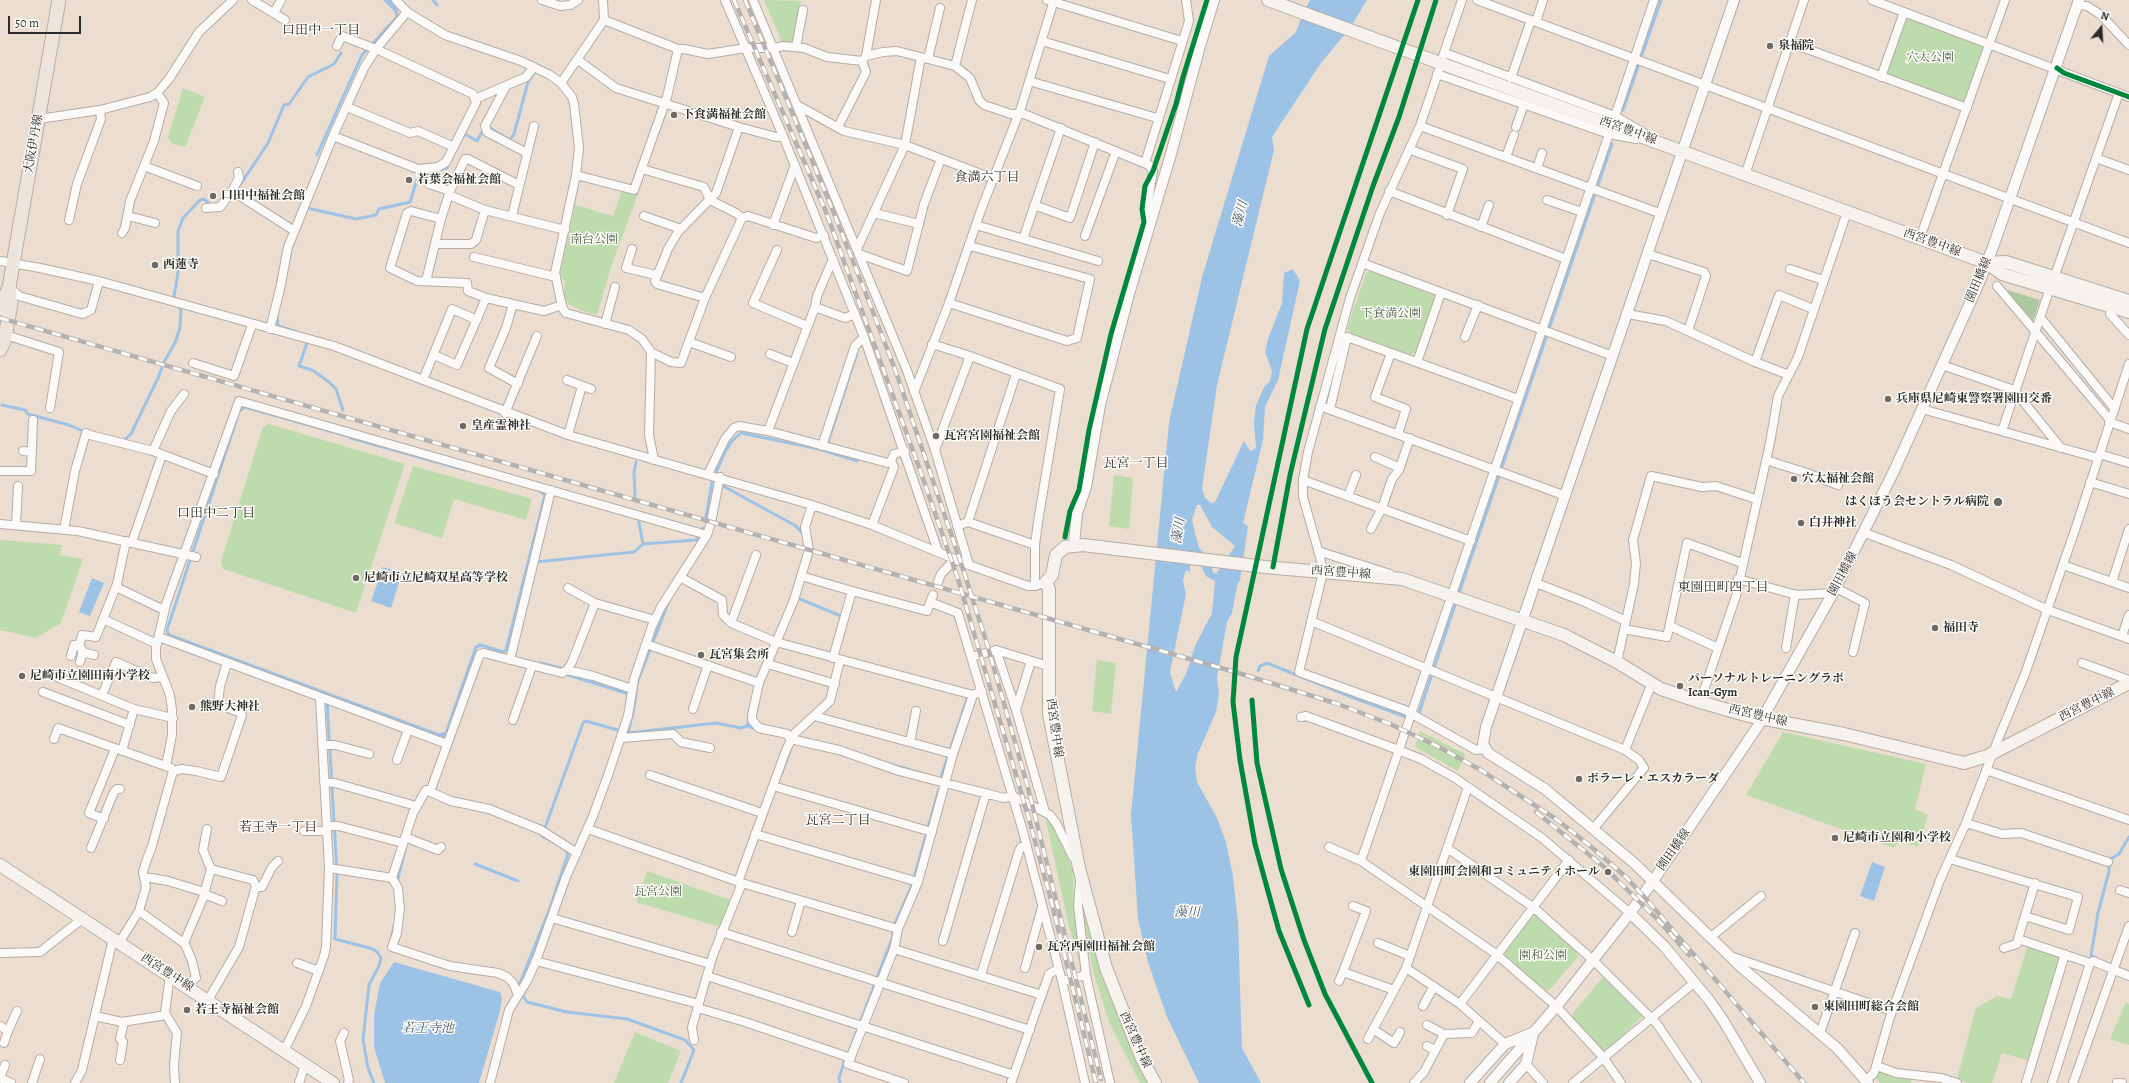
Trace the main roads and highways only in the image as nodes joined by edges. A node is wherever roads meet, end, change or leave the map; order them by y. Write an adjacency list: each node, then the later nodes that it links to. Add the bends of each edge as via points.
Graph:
1 (59, 0): 3 (main road, 大阪伊丹線, via 39,118)
2 (1268, 0): 4 (main road, 西宮豊中線, via 1451,66 1508,82 1745,175 1987,263 2006,262)
3 (6, 262): 5 (main road, 大阪伊丹線)
4 (2052, 283): 6 (main road, 西宮豊中線); 8 (main road, 西宮豊中線)
5 (9, 287): 7 (main road, 大阪伊丹線); 9 (main road, 大阪伊丹線, via 11,304 6,335)
6 (2129, 301)
7 (0, 309)
8 (2129, 312)
9 (0, 350)
10 (2129, 682): 13 (main road, 西宮豊中線, via 1992,753 1964,763 1700,702 1661,688 1577,640 1402,578 1265,567 1078,545 1064,547 1056,555 1052,575 1040,584 1049,590 1049,714 1080,871 1106,968 1142,1059)
11 (0, 865): 12 (main road, 西宮豊中線)
12 (332, 1083)
13 (1155, 1083)

